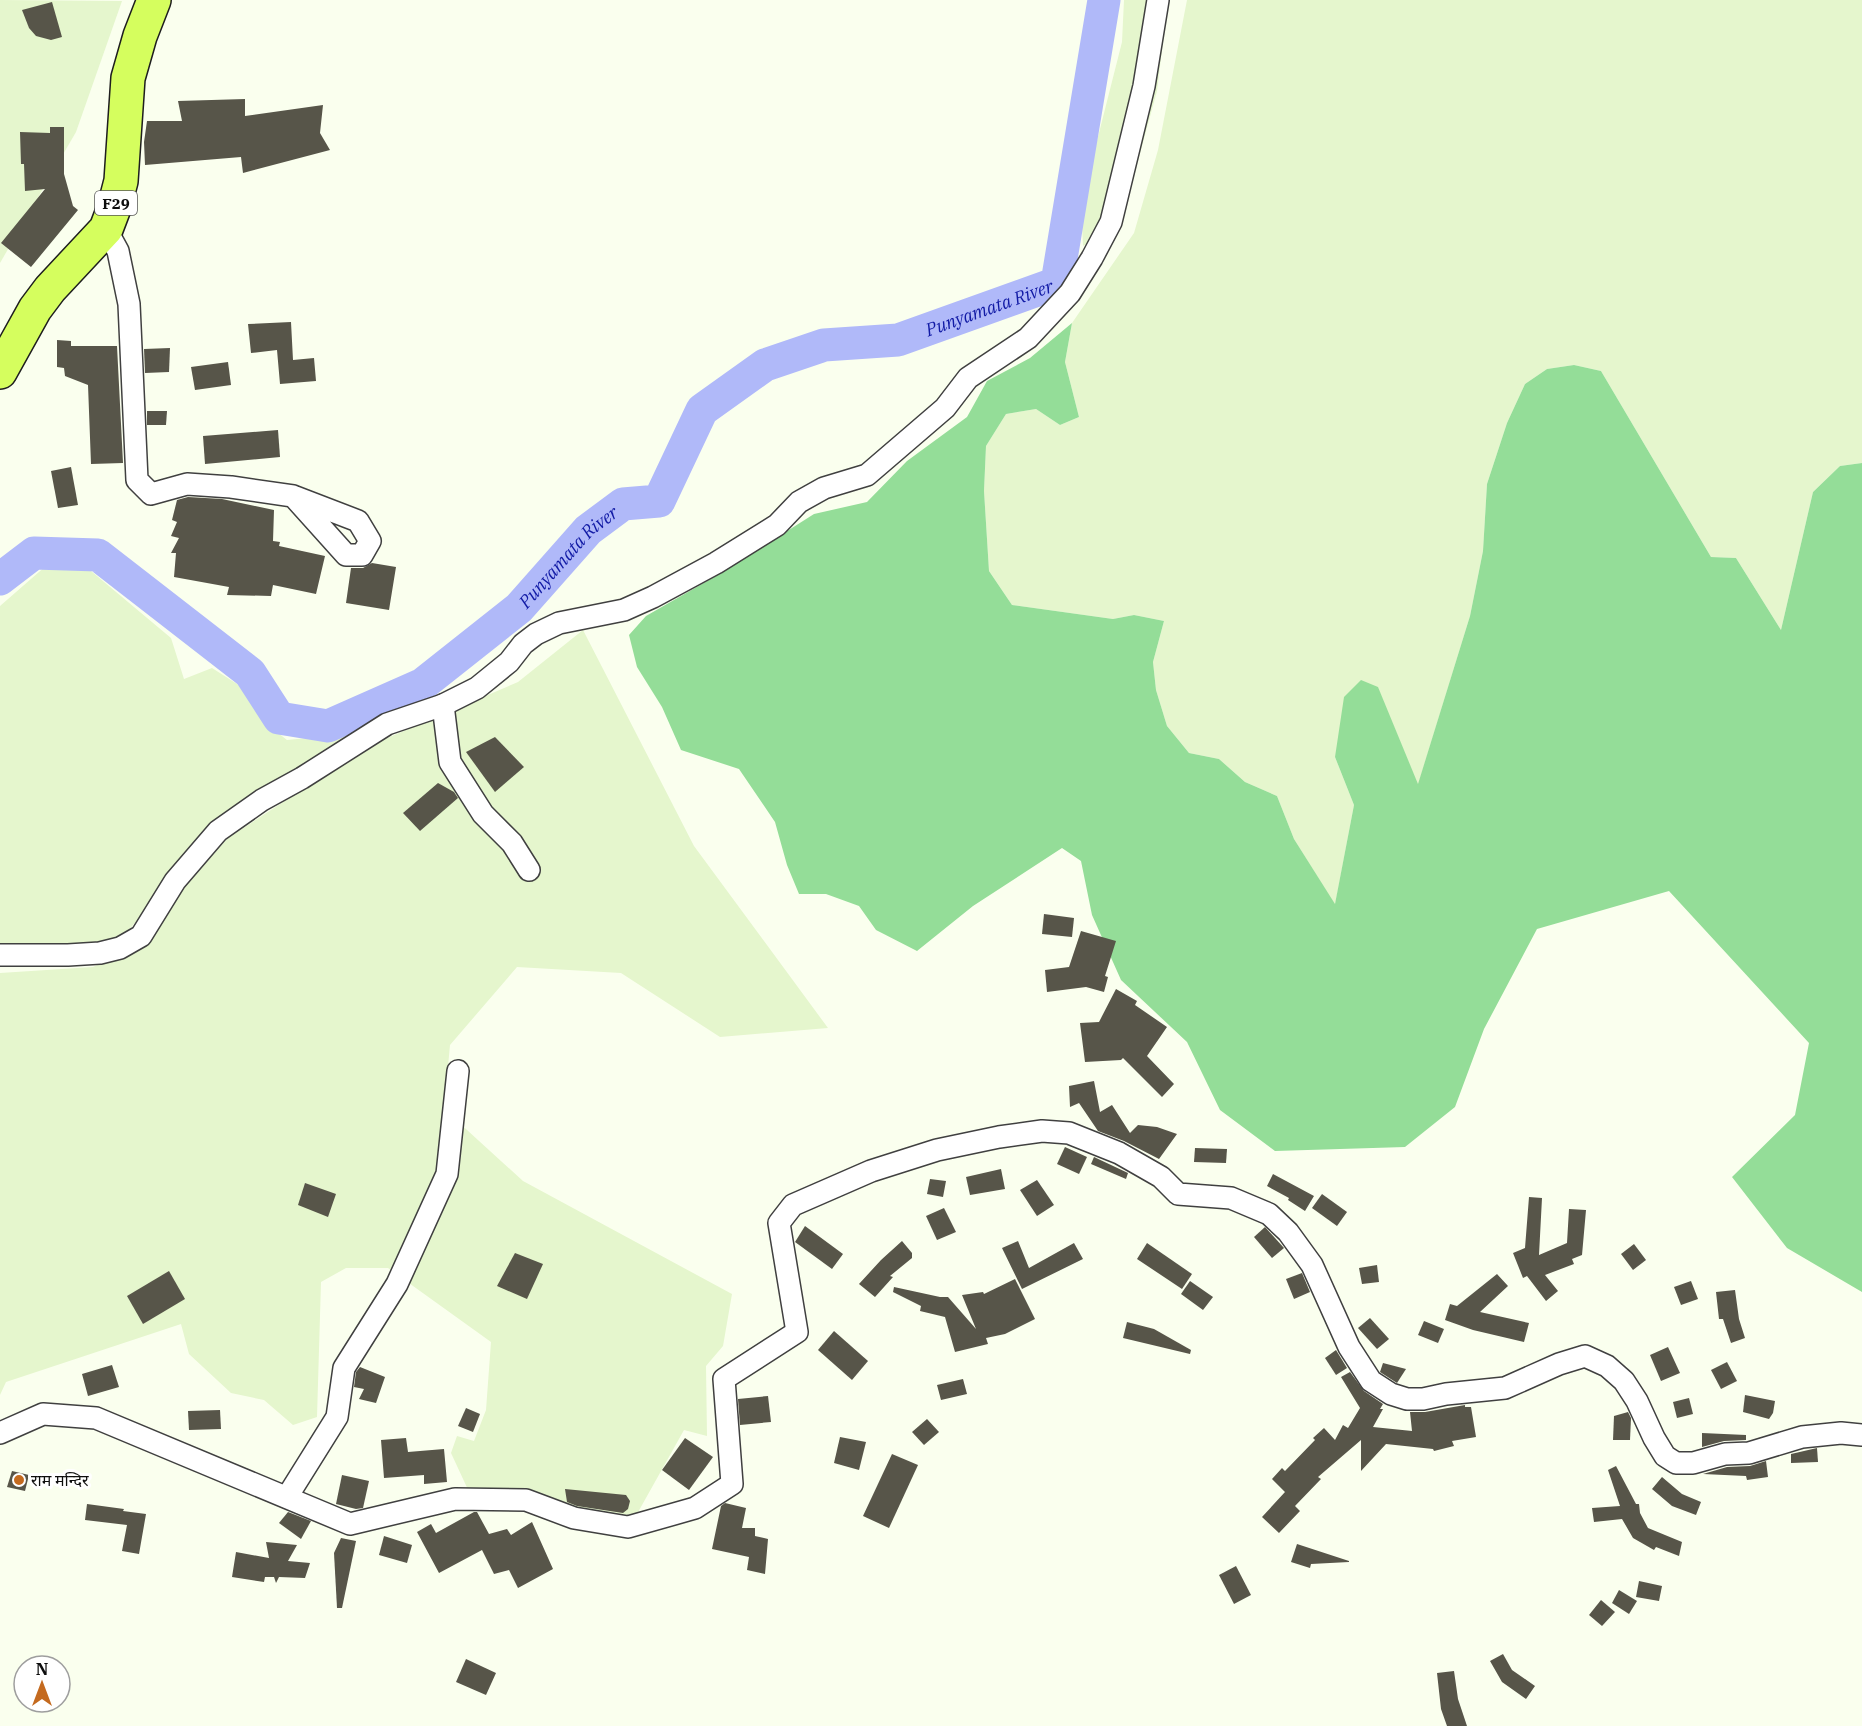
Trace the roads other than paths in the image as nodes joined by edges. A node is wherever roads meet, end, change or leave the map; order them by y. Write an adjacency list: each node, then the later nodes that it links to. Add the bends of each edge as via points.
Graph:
1 (154, 0): 3 (main road, F29, via 128,78 121,181)
2 (1158, 0): 6 (street, via 1144,86 1111,222 1070,293 1028,338 969,378 945,408 867,475 824,488 799,502 777,525 653,597 624,610 559,623 536,634 477,688)
3 (106, 229): 4 (main road, F29, via 35,309); 5 (street, via 118,251 129,304 137,480 151,494 187,484)
4 (0, 372)
5 (293, 496)
6 (442, 705): 7 (street, via 450,762 483,814 512,843); 8 (street, via 387,724 218,831 175,881 141,936 120,948 68,955)
7 (529, 870)
8 (0, 955)
9 (458, 1071): 12 (street, via 447,1174 397,1284 344,1368 337,1417)
10 (0, 1433): 12 (street, via 43,1414 96,1418)
11 (1862, 1435): 12 (street, via 1802,1437 1749,1453 1676,1463 1665,1456 1624,1381 1607,1366 1585,1356 1505,1388 1423,1399 1391,1395 1371,1381 1349,1347 1312,1265 1269,1214 1230,1198 1178,1194 1161,1177 1119,1153 1069,1133 1042,1131 937,1150 871,1171 793,1205 779,1222 797,1332 723,1379 732,1484 695,1508 628,1527 574,1518 526,1500 455,1499 350,1524)
12 (287, 1497)

